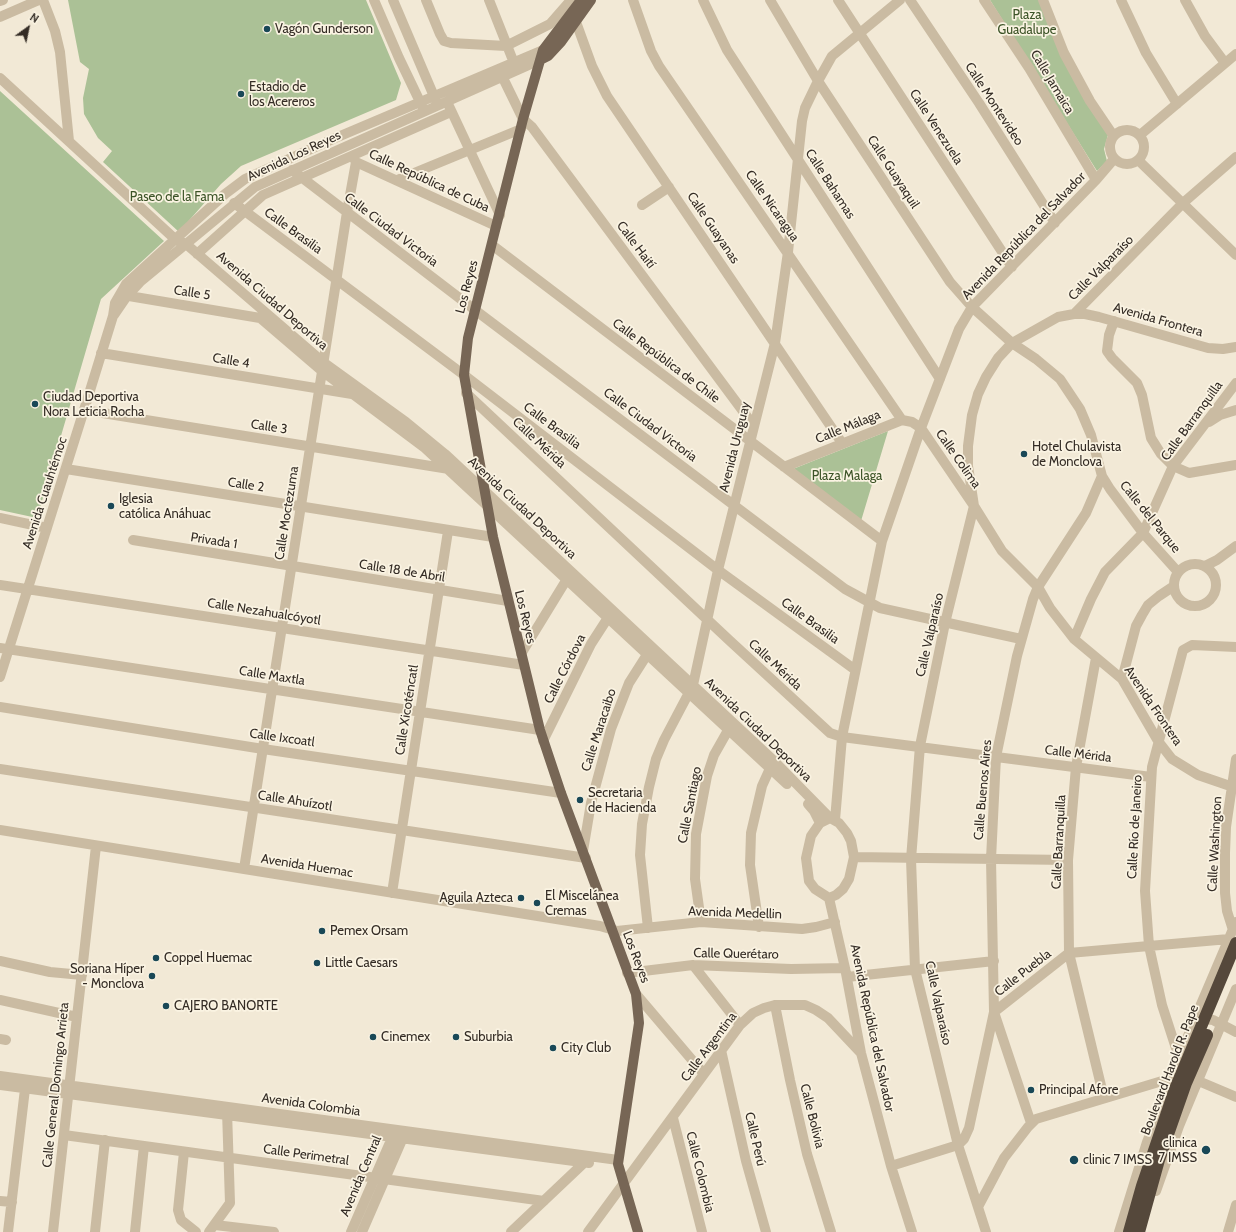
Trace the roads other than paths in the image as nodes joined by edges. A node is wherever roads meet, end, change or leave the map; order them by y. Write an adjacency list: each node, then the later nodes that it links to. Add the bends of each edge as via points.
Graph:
1 (3, 0): 21 (street)
2 (39, 0): 22 (street)
3 (43, 0): 41 (street, via 60,52)
4 (374, 0): 35 (street)
5 (393, 0): 33 (street)
6 (426, 0): 25 (street, via 444,41)
7 (489, 0): 25 (street)
8 (571, 0): 25 (street, via 550,24)
9 (581, 0): 27 (main road, Avenida Los Reyes)
10 (591, 0): 23 (main road, Avenida Los Reyes)
11 (633, 0): 64 (street, Calle Nicaragua, via 659,66)
12 (703, 0): 44 (street, Calle Bahamas, via 727,50)
13 (770, 0): 32 (street, Calle Guayaquil)
14 (838, 0): 24 (street, Calle Venezuela)
15 (900, 0): 24 (street, Avenida Uruguay)
16 (910, 0): 59 (street, Calle Montevideo)
17 (984, 0): 51 (street, Calle Jamaica, via 1029,68)
18 (1043, 0): 39 (street, via 1064,53 1090,101)
19 (1120, 0): 34 (street, via 1146,53)
20 (1185, 0): 29 (street, via 1205,36)
21 (0, 1)
22 (0, 17)
23 (576, 22): 27 (main road, Avenida Los Reyes, via 554,50); 52 (street, Calle Guayanas, via 592,66 607,96)
24 (859, 32): 32 (street, Avenida Uruguay, via 832,56); 67 (street, Calle Venezuela)
25 (506, 46): 28 (street)
26 (1236, 54): 29 (street)
27 (542, 55): 28 (street, Avenida Los Reyes); 30 (street, Avenida Los Reyes); 38 (main road, Los Reyes)
28 (514, 63): 33 (street, Avenida Los Reyes)
29 (1225, 63): 34 (street)
30 (502, 76): 33 (street, Avenida Los Reyes); 38 (street, Calle Haití)
31 (0, 78): 41 (street, Avenida Ciudad Deportiva)
32 (818, 81): 44 (street, Avenida Uruguay, via 805,108); 70 (street, Calle Guayaquil, via 938,266)
33 (440, 99): 35 (street, Avenida Los Reyes); 36 (street)
34 (1177, 104): 40 (street)
35 (422, 106): 37 (street); 48 (street, Avenida Los Reyes); 61 (street, Avenida Los Reyes, via 246,179 225,194)
36 (447, 114): 37 (street); 42 (street)
37 (430, 121): 45 (street)
38 (522, 124): 42 (street); 58 (main road, Los Reyes); 91 (street, Calle Haití, via 532,127)
39 (1113, 135): 40 (street, via 1123,129 1129,129); 46 (street, via 1109,150)
40 (1140, 135): 47 (street, via 1144,150)
41 (69, 141): 61 (street, Avenida Ciudad Deportiva)
42 (469, 150): 50 (street); 58 (street)
43 (1236, 157): 54 (street, Calle Valparaíso)
44 (798, 158): 64 (street, Avenida Uruguay); 82 (street, Calle Bahamas)
45 (354, 159): 49 (street); 50 (street, Calle República de Cuba); 57 (street, Calle Moctezuma)
46 (1114, 159): 47 (street, via 1123,164); 51 (street, Avenida República del Salvador)
47 (1138, 160): 54 (street)
48 (292, 170): 49 (street, Calle Ciudad Victoria); 53 (street, Avenida Los Reyes, via 259,185)
49 (302, 178): 56 (street, via 263,195); 57 (street, Calle Ciudad Victoria)
50 (397, 180): 60 (street, Calle República de Cuba)
51 (1096, 180): 59 (street, Avenida República del Salvador)
52 (669, 187): 55 (street); 76 (street, Calle Guayanas)
53 (234, 203): 56 (street, Calle Brasilia); 63 (street, Avenida Los Reyes)
54 (1183, 204): 66 (street); 72 (street, Calle Valparaíso)
55 (642, 205)
56 (244, 211): 65 (street); 68 (street, Calle Brasilia)
57 (347, 212): 68 (street, Calle Moctezuma); 71 (street, Calle Ciudad Victoria)
58 (500, 215): 60 (main road, Los Reyes)
59 (1055, 223): 67 (street, Avenida República del Salvador)
60 (496, 226): 62 (main road, Los Reyes)
61 (176, 240): 63 (street, Avenida Ciudad Deportiva); 69 (street, Avenida Los Reyes, via 139,271)
62 (492, 245): 71 (main road, Los Reyes); 93 (street, Calle República de Chile)
63 (184, 247): 65 (street, Avenida Ciudad Deportiva); 69 (street, Avenida Los Reyes); 74 (street, Avenida Ciudad Deportiva)
64 (788, 252): 76 (street, Avenida Uruguay); 89 (street, Calle Nicaragua)
65 (197, 254): 80 (street, Avenida Ciudad Deportiva)
66 (1236, 255)
67 (1012, 267): 70 (street, Avenida República del Salvador)
68 (336, 279): 80 (street, Calle Moctezuma); 81 (street, Calle Brasilia)
69 (123, 295): 73 (street, Avenida Los Reyes); 74 (street, Calle 5)
70 (972, 307): 77 (street, Calle Guayaquil); 82 (street, Avenida República del Salvador, via 959,329)
71 (475, 310): 81 (main road, Los Reyes, via 468,338); 103 (street, Calle Ciudad Victoria)
72 (1074, 314): 75 (street, Avenida Frontera); 77 (street, Calle Valparaíso, via 1058,318)
73 (113, 316): 79 (street, Avenida Cuauhtémoc)
74 (260, 318): 80 (street, Avenida Ciudad Deportiva)
75 (1114, 321): 78 (street, Avenida Frontera, via 1208,348); 97 (street, via 1107,351 1137,383 1152,438 1161,454)
76 (775, 343): 91 (street, Avenida Uruguay); 94 (street, Calle Guayanas)
77 (1012, 344): 101 (street, Calle del Parque, via 1036,359 1060,379 1068,390 1080,409 1091,435); 105 (street, Calle Valparaíso, via 998,358 986,377 972,415 968,466)
78 (1236, 347)
79 (101, 353): 84 (street, Calle 4); 87 (street, Avenida Cuauhtémoc)
80 (323, 367): 84 (street, Calle Moctezuma); 86 (street, Avenida Ciudad Deportiva); 102 (street, Avenida Ciudad Deportiva, via 406,422)
81 (464, 375): 85 (main road, Los Reyes); 117 (street, Calle Brasilia)
82 (940, 379): 92 (street, Avenida República del Salvador)
83 (1236, 383): 90 (street, Calle Barranquilla)
84 (319, 389): 86 (street, Calle 4); 95 (street, Calle Moctezuma)
85 (466, 393): 102 (main road, Los Reyes); 128 (street, Calle Mérida)
86 (356, 395): 100 (street, Avenida Ciudad Deportiva)
87 (84, 410): 95 (street, Calle 3); 99 (street, Avenida Cuauhtémoc)
88 (1236, 410): 90 (street, via 1220,415)
89 (902, 420): 92 (street, Calle Málaga, via 912,422); 94 (street, Calle Málaga)
90 (1204, 425): 97 (street, Calle Barranquilla)
91 (754, 426): 93 (street, Avenida Uruguay)
92 (921, 428): 105 (street, Calle Colima); 113 (street, Avenida República del Salvador)
93 (750, 440): 98 (street, Calle República de Chile); 103 (street, Avenida Uruguay)
94 (842, 442): 98 (street, Calle Málaga)
95 (310, 447): 100 (street, Calle 3); 106 (street, Calle Moctezuma)
96 (1236, 465): 97 (street, via 1189,473)
97 (1174, 466): 110 (street, Calle Barranquilla)
98 (784, 467): 113 (street, Calle República de Chile)
99 (66, 469): 106 (street, Calle 2); 108 (street, Avenida Cuauhtémoc)
100 (449, 469): 104 (street, Avenida Ciudad Deportiva)
101 (1102, 476): 110 (street, Calle del Parque); 122 (street, Calle Buenos Aires, via 1086,513)
102 (485, 492): 104 (main road, Los Reyes); 119 (street, Avenida Ciudad Deportiva)
103 (734, 505): 117 (street, Avenida Uruguay); 126 (street, Calle Ciudad Victoria, via 841,586)
104 (488, 506): 111 (main road, Los Reyes); 119 (street, Avenida Ciudad Deportiva)
105 (974, 506): 122 (street, Avenida Frontera, via 1002,551); 129 (street, Calle Valparaíso)
106 (301, 507): 109 (street, Calle 2); 116 (street, Calle Moctezuma)
107 (0, 518): 108 (street)
108 (47, 528): 123 (street, Avenida Cuauhtémoc)
109 (448, 531): 111 (street, Calle 2); 124 (street, Calle Xicoténcatl)
110 (1143, 534): 118 (street, Calle del Parque); 132 (street, Calle Barranquilla, via 1105,572)
111 (492, 537): 125 (main road, Los Reyes)
112 (132, 540): 116 (street, Privada 1)
113 (882, 541): 126 (street, Avenida República del Salvador)
114 (1236, 546): 115 (street)
115 (1205, 566): 118 (street, via 1191,564); 121 (street, via 1211,570 1217,582 1214,596 1204,605 1184,603 1175,592)
116 (291, 567): 124 (street, Calle 18 de Abril); 130 (street, Calle Moctezuma)
117 (718, 570): 128 (street, Avenida Uruguay); 140 (street, Calle Brasilia)
118 (1178, 572): 121 (street)
119 (569, 576): 127 (street, Avenida Ciudad Deportiva); 137 (street)
120 (0, 585): 123 (street, Calle Nezahualcóyotl)
121 (1174, 586): 142 (street, via 1148,605 1142,615 1136,626)
122 (1038, 587): 131 (street, Calle Buenos Aires); 132 (street, Avenida Frontera, via 1050,608)
123 (27, 589): 130 (street, Calle Nezahualcóyotl); 134 (street, Avenida Cuauhtémoc)
124 (439, 590): 125 (street, Calle 18 de Abril); 136 (street, Calle Xicoténcatl)
125 (508, 601): 137 (main road, Los Reyes)
126 (868, 603): 129 (street, Calle Ciudad Victoria); 140 (street, Avenida República del Salvador)
127 (610, 614): 135 (street, Avenida Ciudad Deportiva); 150 (street, Calle Córdova, via 591,644)
128 (708, 619): 144 (street, Avenida Uruguay); 149 (street, Calle Mérida, via 824,729)
129 (945, 623): 131 (street, Calle Ciudad Victoria); 152 (street, Calle Valparaíso)
130 (282, 628): 136 (street, Calle Nezahualcóyotl); 143 (street, Calle Moctezuma)
131 (1021, 639): 154 (street, Calle Buenos Aires)
132 (1074, 639): 138 (street, Avenida Frontera)
133 (1236, 647): 151 (street, Calle Río de Janeiro, via 1192,645 1183,650)
134 (4, 649): 141 (street, Avenida Cuauhtémoc); 143 (street, Calle Maxtla)
135 (649, 651): 144 (street, Avenida Ciudad Deportiva); 169 (street, Calle Maracaibo, via 629,683 609,735 592,802)
136 (429, 652): 139 (street, Calle Nezahualcóyotl); 146 (street, Calle Xicoténcatl)
137 (521, 654): 139 (main road, Los Reyes)
138 (1096, 658): 142 (street, Avenida Frontera); 157 (street, Calle Barranquilla)
139 (524, 665): 148 (main road, Los Reyes)
140 (854, 669): 149 (street, Avenida República del Salvador)
141 (0, 677)
142 (1122, 679): 151 (street, Avenida Frontera)
143 (272, 689): 146 (street, Calle Maxtla); 153 (street, Calle Moctezuma)
144 (691, 690): 147 (street, Avenida Ciudad Deportiva); 181 (street, Avenida Uruguay, via 656,759 642,824 640,855)
145 (0, 707): 153 (street, Calle Ixcoatl)
146 (420, 712): 148 (street, Calle Maxtla); 159 (street, Calle Xicoténcatl)
147 (730, 726): 156 (street, Avenida Ciudad Deportiva); 177 (street, Calle Santiago, via 714,755 707,776 696,834 695,879)
148 (540, 730): 150 (main road, Los Reyes)
149 (842, 737): 152 (street, Calle Mérida); 164 (street, Avenida República del Salvador)
150 (544, 740): 162 (main road, Los Reyes)
151 (1158, 740): 160 (street, Calle Río de Janeiro); 161 (street, Avenida Frontera, via 1172,759 1182,767)
152 (920, 746): 154 (street, Calle Mérida); 171 (street, Calle Valparaíso)
153 (263, 749): 159 (street, Calle Ixcoatl); 163 (street, Calle Moctezuma)
154 (996, 757): 157 (street, Calle Mérida); 172 (street, Calle Buenos Aires)
155 (1236, 759): 161 (street, Calle Washington)
156 (772, 765): 164 (street, Avenida Ciudad Deportiva); 165 (street, Avenida Ciudad Deportiva, via 810,806); 179 (street, via 762,786 751,833 750,865)
157 (1076, 767): 160 (street, Calle Mérida); 173 (street, Calle Barranquilla)
158 (0, 769): 163 (street, Calle Ahuízotl)
159 (411, 770): 162 (street, Calle Ixcoatl); 167 (street, Calle Xicoténcatl)
160 (1151, 777): 183 (street, Calle Río de Janeiro, via 1145,891)
161 (1234, 788): 182 (street, Calle Washington, via 1226,827 1225,893)
162 (561, 794): 169 (main road, Los Reyes)
163 (254, 808): 167 (street, Calle Ahuízotl); 174 (street, Calle Moctezuma)
164 (833, 819): 165 (street); 170 (street, via 851,841)
165 (820, 823): 176 (street, via 807,848 807,872 809,881 815,889)
166 (0, 830): 168 (street, Avenida Huemac)
167 (402, 830): 169 (street, Calle Ahuízotl); 175 (street, Calle Xicoténcatl)
168 (96, 846): 174 (street, Avenida Huemac); 193 (street, Calle General Domingo Arrieta)
169 (584, 854): 180 (main road, Los Reyes)
170 (854, 857): 171 (street); 176 (street, via 854,866 846,884 836,896)
171 (911, 858): 172 (street); 190 (street, Calle Valparaíso)
172 (991, 859): 173 (street); 187 (street, Calle Buenos Aires)
173 (1068, 860): 184 (street, Calle Barranquilla)
174 (244, 870): 175 (street, Avenida Huemac)
175 (392, 893): 180 (street, Avenida Huemac)
176 (828, 898): 178 (street, Avenida República del Salvador)
177 (701, 922): 179 (street, Avenida Medellin); 181 (street, Avenida Medellin)
178 (835, 922): 179 (street, Avenida Medellin, via 809,929); 191 (street, Avenida República del Salvador)
179 (759, 927)
180 (611, 928): 181 (street, Avenida Medellin, via 617,931); 192 (main road, Los Reyes)
181 (648, 928)
182 (1233, 934): 183 (street, Calle Puebla); 185 (street); 255 (highway, Boulevard Harold R. Pape, bridge, via 1175,1089)
183 (1149, 946): 184 (street, Calle Puebla); 206 (street, Calle Río de Janeiro, via 1162,1005)
184 (1070, 953): 198 (street, Calle Puebla); 215 (street, Calle Barranquilla)
185 (1222, 955): 189 (street, via 1227,963); 200 (street)
186 (0, 961): 193 (street, via 50,972)
187 (994, 961): 190 (street, Calle Querétaro); 198 (street, Calle Buenos Aires)
188 (692, 965): 191 (street, Calle Querétaro); 192 (street, Calle Querétaro); 202 (street)
189 (1236, 965): 256 (highway, Boulevard Harold R. Pape, bridge, via 1172,1122)
190 (915, 969): 191 (street, Calle Querétaro); 222 (street, Calle Valparaíso)
191 (846, 972): 205 (street, Avenida República del Salvador)
192 (627, 973): 195 (main road, Los Reyes)
193 (82, 975): 199 (street, Calle General Domingo Arrieta)
194 (1236, 989): 201 (street)
195 (636, 994): 207 (street); 227 (main road, Los Reyes, via 639,1023)
196 (0, 1000): 199 (street)
197 (775, 1005): 202 (street, Calle Argentina, via 753,1013); 205 (street, Calle Argentina, via 805,1005 816,1010 828,1018); 251 (street, Calle Bolivia, via 806,1146)
198 (994, 1012): 218 (street, Calle Buenos Aires); 222 (street, Calle Puebla, via 969,1128)
199 (77, 1017): 213 (street, Calle General Domingo Arrieta)
200 (1193, 1023): 201 (street, via 1204,1019); 206 (street)
201 (1222, 1023): 203 (street); 210 (street)
202 (740, 1025): 204 (street, Calle Argentina)
203 (1236, 1032)
204 (721, 1050): 207 (street, Calle Argentina); 250 (street, Calle Perú, via 746,1162)
205 (861, 1054): 228 (street, Avenida República del Salvador)
206 (1179, 1059): 209 (street); 210 (street, Calle Río de Janeiro, via 1185,1073)
207 (704, 1074): 217 (street, Calle Argentina)
208 (0, 1076): 213 (street, Avenida Colombia)
209 (1172, 1078): 215 (street); 254 (street, via 1133,1182)
210 (1198, 1081): 214 (street, Calle Río de Janeiro); 257 (street, via 1158,1183)
211 (0, 1085): 212 (street, Avenida Colombia)
212 (25, 1089): 213 (street, Avenida Colombia); 234 (street)
213 (69, 1090): 216 (street, Avenida Colombia); 220 (street, Calle General Domingo Arrieta)
214 (1236, 1097)
215 (1104, 1098): 218 (street, via 1041,1116)
216 (227, 1112): 219 (street, Avenida Colombia); 225 (street)
217 (673, 1118): 231 (street, Calle Argentina); 249 (street, Calle Colombia)
218 (1032, 1123): 236 (street, via 1004,1158)
219 (399, 1134): 226 (street, Avenida Colombia); 229 (street, Avenida Central); 230 (street, Avenida Central)
220 (64, 1135): 221 (street, Calle Perimetral); 239 (street, Calle General Domingo Arrieta)
221 (105, 1140): 223 (street, Calle Perimetral); 240 (street)
222 (958, 1145): 228 (street); 236 (street, Calle Valparaíso)
223 (144, 1146): 224 (street, Calle Perimetral); 241 (street)
224 (184, 1152): 225 (street, Calle Perimetral); 242 (street, via 178,1210 181,1220)
225 (229, 1158): 229 (street, Calle Perimetral); 237 (street, via 228,1207)
226 (588, 1159): 227 (street, Avenida Colombia); 233 (street)
227 (619, 1164): 231 (main road, Los Reyes)
228 (891, 1166): 252 (street, Avenida República del Salvador)
229 (374, 1178): 230 (street, Calle Perimetral); 244 (street, Avenida Central)
230 (384, 1179): 233 (street, Calle Perimetral); 245 (street, Avenida Central)
231 (624, 1182): 247 (street); 248 (main road, Los Reyes)
232 (0, 1201): 234 (street)
233 (544, 1201): 246 (street)
234 (12, 1202): 238 (street)
235 (1236, 1206): 258 (street)
236 (978, 1208): 253 (street, Calle Valparaíso)
237 (212, 1228): 243 (street)
238 (8, 1232)
239 (53, 1232)
240 (95, 1232)
241 (135, 1232)
242 (196, 1232)
243 (274, 1232)
244 (351, 1232)
245 (362, 1232)
246 (511, 1232)
247 (588, 1232)
248 (638, 1232)
249 (702, 1232)
250 (766, 1232)
251 (831, 1232)
252 (912, 1232)
253 (986, 1232)
254 (1119, 1232)
255 (1129, 1232)
256 (1139, 1232)
257 (1145, 1232)
258 (1228, 1232)

